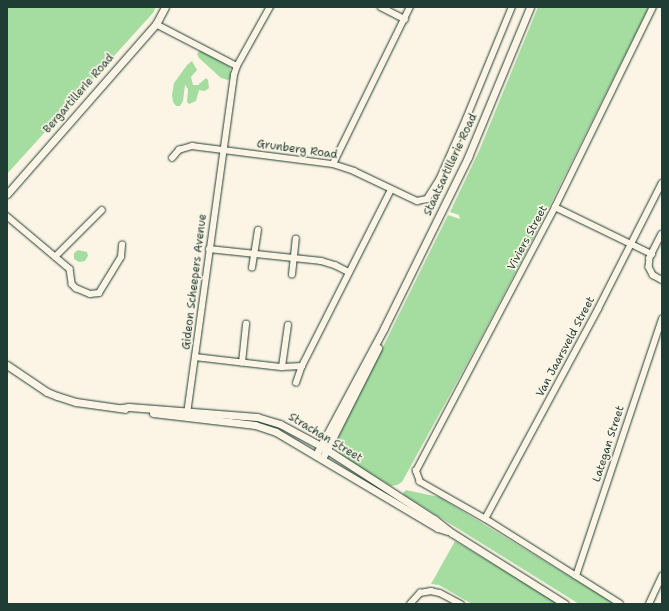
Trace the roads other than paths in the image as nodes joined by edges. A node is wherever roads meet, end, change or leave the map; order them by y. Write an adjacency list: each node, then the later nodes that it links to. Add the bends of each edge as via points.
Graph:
1 (165, 7): 9 (street, Bergartillerie Road)
2 (270, 7): 10 (street, Gideon Scheepers Avenue)
3 (381, 7): 8 (street)
4 (410, 7): 8 (street)
5 (512, 7): 15 (street, Grunberg Road, via 466,119 439,180 429,196 417,201)
6 (530, 7): 44 (street, Staatsartillerie Road, via 468,157)
7 (653, 7): 17 (street, Viviers Street)
8 (405, 19): 13 (street)
9 (156, 24): 10 (street); 16 (street, Bergartillerie Road)
10 (237, 66): 11 (street, Gideon Scheepers Avenue, via 232,84)
11 (224, 150): 12 (street, via 188,147 179,150); 13 (street, Grunberg Road); 25 (street, Gideon Scheepers Avenue)
12 (172, 158)
13 (332, 164): 15 (street, Grunberg Road, via 354,171)
14 (662, 183): 23 (street, Van Jaarsveld Street)
15 (391, 190): 31 (street)
16 (7, 194)
17 (555, 207): 23 (street); 46 (street, Viviers Street, via 417,467 416,475 420,482)
18 (102, 210): 28 (street)
19 (7, 216): 28 (street)
20 (258, 230): 26 (street)
21 (662, 234): 27 (street)
22 (296, 239): 29 (street)
23 (632, 243): 27 (street); 46 (street, Van Jaarsveld Street)
24 (122, 246): 28 (street, via 121,257 95,295 76,288 72,284 70,269)
25 (209, 249): 26 (street); 37 (street, Gideon Scheepers Avenue)
26 (254, 254): 29 (street); 30 (street)
27 (652, 254): 33 (street, via 649,261 650,272)
28 (55, 257)
29 (294, 258): 31 (street, via 330,263); 32 (street)
30 (252, 268)
31 (349, 272): 41 (street)
32 (292, 275)
33 (662, 280)
34 (662, 319): 48 (street, Lategan Street)
35 (246, 324): 38 (street)
36 (288, 326): 40 (street)
37 (195, 357): 38 (street); 43 (street, Gideon Scheepers Avenue)
38 (242, 363): 40 (street)
39 (7, 365): 43 (street, Strachan Street, via 47,392 76,402 129,410)
40 (282, 366): 41 (street)
41 (302, 366): 42 (street)
42 (296, 383)
43 (187, 414): 44 (street, Strachan Street, via 267,420 292,429); 45 (street, Strachan Street, via 265,428)
44 (324, 449): 45 (street, Staatsartillerie Road); 47 (street, Strachan Street)
45 (319, 456): 47 (street, Strachan Street, via 438,528)
46 (485, 520): 48 (street)
47 (452, 533): 52 (street, Strachan Street)
48 (576, 576): 53 (street)
49 (662, 576): 54 (street)
50 (410, 604): 51 (street, via 420,593 431,590)
51 (460, 604)
52 (565, 604)
53 (620, 604)
54 (649, 604)

